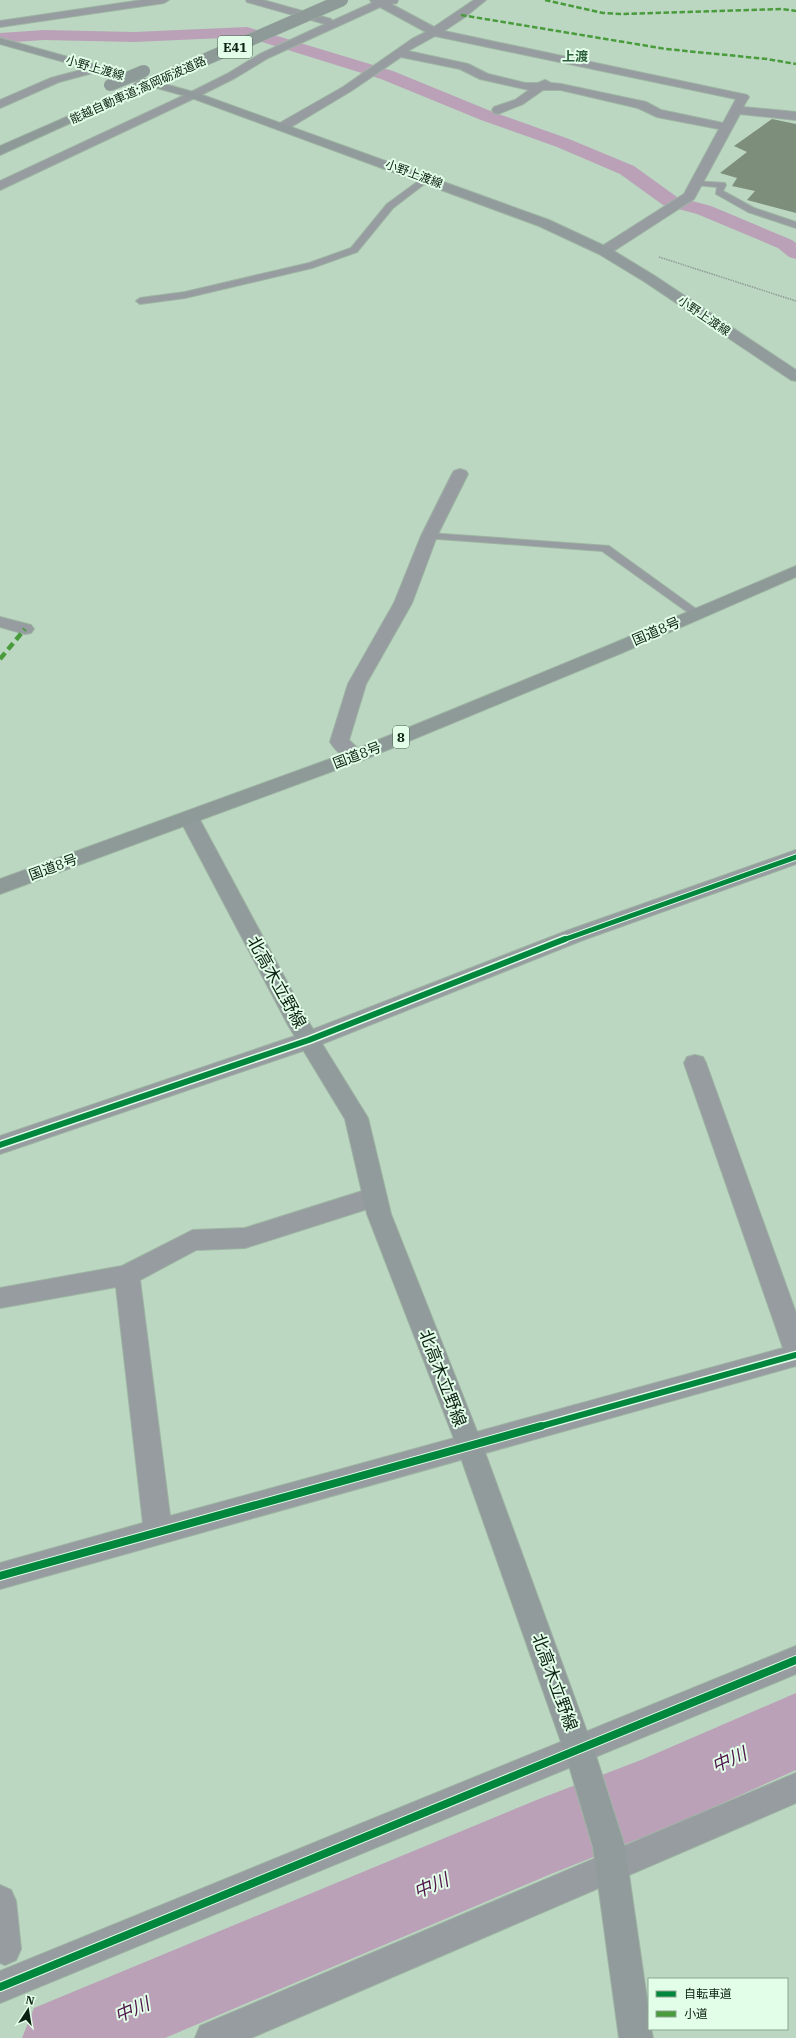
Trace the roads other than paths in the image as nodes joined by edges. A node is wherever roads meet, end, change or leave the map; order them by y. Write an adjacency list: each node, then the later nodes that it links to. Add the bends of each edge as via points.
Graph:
1 (164, 0): 9 (street)
2 (251, 0): 10 (street)
3 (342, 0): 26 (highway, 能越自動車道;高岡砺波道路 / E41, bridge)
4 (396, 0): 6 (street)
5 (481, 0): 11 (street)
6 (378, 2): 10 (street); 11 (street)
7 (302, 3): 8 (highway)
8 (267, 18)
9 (0, 24)
10 (334, 24): 19 (street, via 264,56)
11 (434, 32): 13 (street, via 416,40); 14 (street)
12 (0, 41): 16 (main road, 小野上渡線)
13 (400, 53): 17 (street, via 464,66 484,77 525,86); 25 (street)
14 (575, 61): 17 (street); 22 (street, via 743,97)
15 (153, 67): 18 (highway, 能越自動車道;高岡砺波道路, bridge)
16 (96, 69): 19 (main road, 小野上渡線); 20 (street, via 54,80)
17 (541, 86): 21 (street, via 519,102); 24 (street, via 642,105 657,113)
18 (96, 92)
19 (193, 95): 25 (main road, 小野上渡線); 29 (street)
20 (0, 104)
21 (498, 110)
22 (736, 110): 23 (street); 24 (street)
23 (796, 116)
24 (727, 127): 28 (street)
25 (282, 128): 27 (main road, 小野上渡線)
26 (0, 151)
27 (427, 178): 31 (main road, 小野上渡線, via 544,223); 32 (lane, via 390,206 354,250 312,265 185,295)
28 (696, 183): 30 (lane, via 722,185 719,192 751,210); 31 (street, via 689,196)
29 (0, 186)
30 (796, 225)
31 (604, 251): 33 (main road, 小野上渡線)
32 (140, 301)
33 (796, 377)
34 (460, 474): 35 (street)
35 (429, 536): 37 (lane, via 605,548); 40 (street, via 403,603 357,684 339,742)
36 (796, 571): 37 (highway, 国道8号 / 8)
37 (697, 614): 40 (highway, 国道8号 / 8)
38 (0, 622): 39 (street)
39 (25, 629)
40 (356, 756): 41 (highway, 国道8号 / 8)
41 (189, 818): 43 (highway, 国道8号 / 8); 44 (main road, 北高木立野線)
42 (796, 857): 44 (street, via 576,935)
43 (0, 886)
44 (309, 1040): 46 (street); 47 (main road, 北高木立野線, via 356,1118)
45 (695, 1063): 50 (street)
46 (0, 1145)
47 (375, 1197): 48 (street, via 245,1238 193,1240); 52 (main road, 北高木立野線, via 379,1214)
48 (127, 1275): 49 (street); 53 (street)
49 (0, 1298)
50 (796, 1349)
51 (796, 1355): 52 (street)
52 (469, 1444): 53 (street); 56 (main road, 北高木立野線)
53 (158, 1531): 54 (street)
54 (0, 1576)
55 (796, 1660): 56 (street)
56 (581, 1754): 58 (main road, 北高木立野線); 61 (street)
57 (796, 1788): 58 (street)
58 (611, 1857): 62 (street); 63 (main road, 北高木立野線)
59 (0, 1901): 60 (street)
60 (5, 1949)
61 (0, 1987)
62 (212, 2038)
63 (636, 2038)

